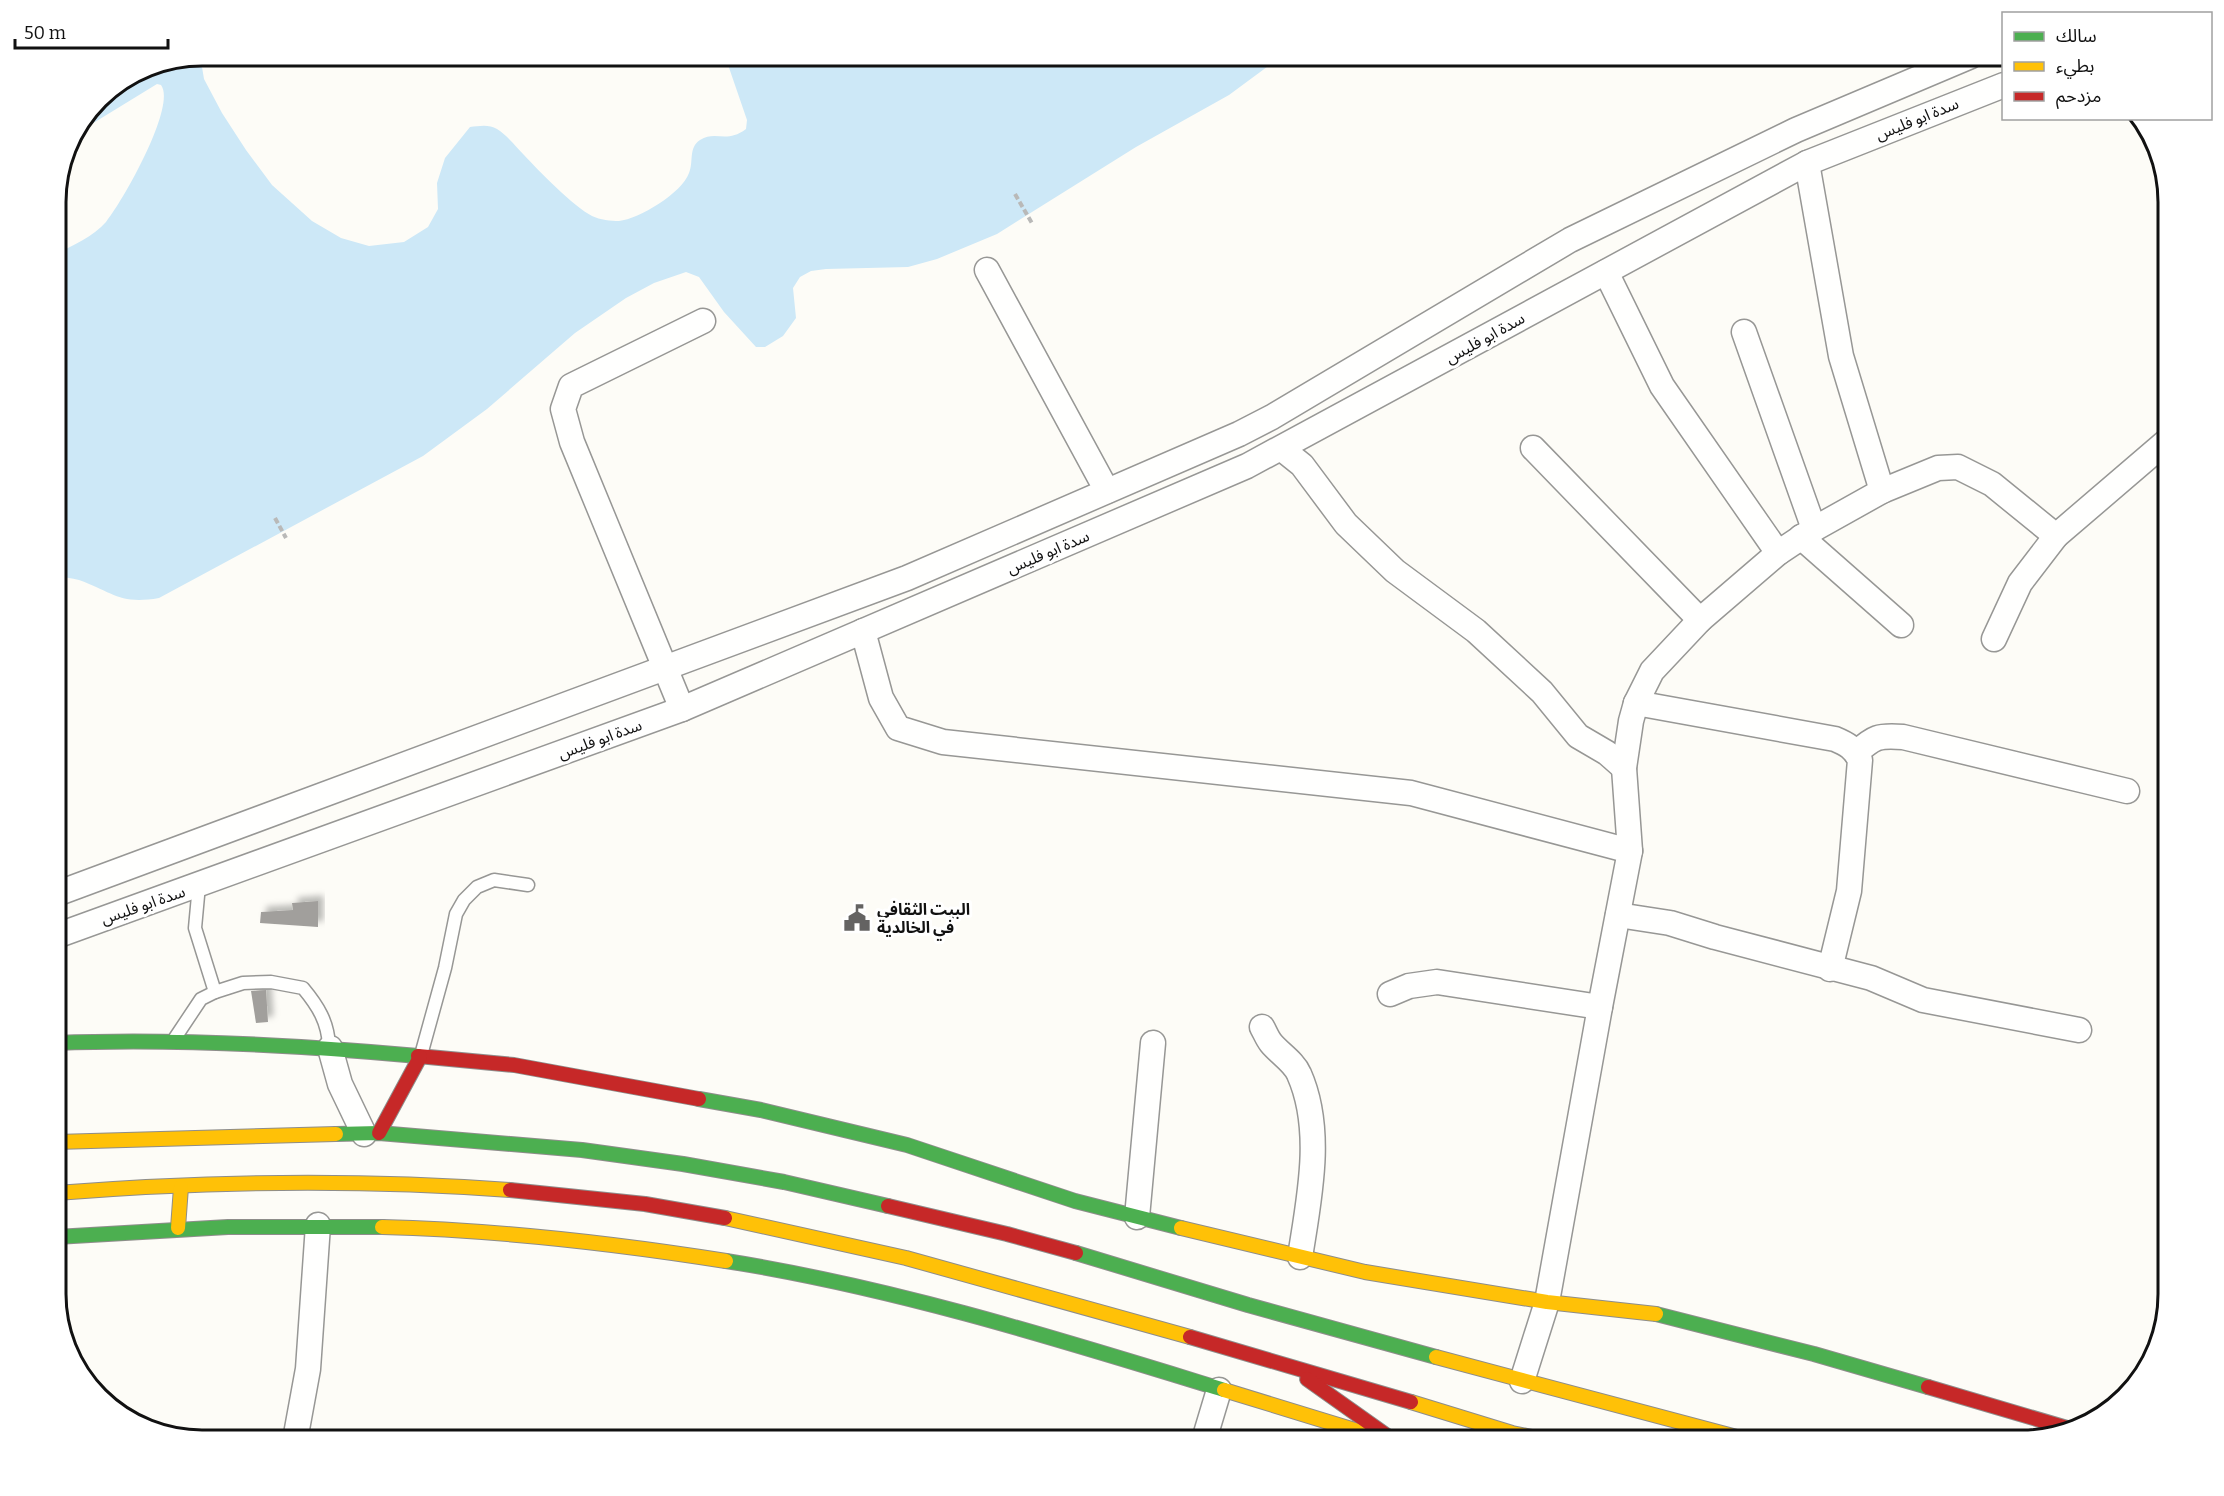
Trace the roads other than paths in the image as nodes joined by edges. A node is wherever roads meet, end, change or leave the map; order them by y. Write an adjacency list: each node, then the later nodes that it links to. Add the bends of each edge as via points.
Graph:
1 (1947, 66): 11 (street, سدة ابو فليس, via 1796,130 1570,240 1272,417)
2 (2002, 86): 3 (street, سدة ابو فليس)
3 (1807, 163): 5 (street, سدة ابو فليس); 12 (street, via 1841,356)
4 (987, 270): 11 (street)
5 (1606, 272): 9 (street, سدة ابو فليس); 15 (street, via 1662,386)
6 (703, 321): 20 (street, via 570,386 563,408 572,442)
7 (1744, 332): 13 (street)
8 (1533, 448): 16 (street)
9 (1282, 449): 18 (street, سدة ابو فليس); 24 (street, via 1302,465 1346,524 1395,571 1476,631 1542,692 1578,736)
10 (2158, 449): 14 (street)
11 (1107, 491): 20 (street, سدة ابو فليس, via 907,578)
12 (1882, 491): 13 (street); 14 (street, via 1938,468 1958,467 1992,484)
13 (1807, 533): 15 (street); 17 (street)
14 (2056, 536): 19 (street, via 2020,582)
15 (1778, 553): 16 (street)
16 (1700, 620): 21 (street, via 1652,671)
17 (1902, 625)
18 (863, 631): 22 (street, سدة ابو فليس); 26 (street, via 881,698 898,728 943,742 1411,793)
19 (1994, 639)
20 (666, 668): 22 (street); 29 (street, سدة ابو فليس)
21 (1636, 703): 23 (street, via 1835,739 1848,744); 24 (street)
22 (682, 709): 27 (street, سدة ابو فليس)
23 (1856, 753): 25 (street, via 1873,738 1903,737); 32 (street, via 1860,760 1849,891)
24 (1624, 768): 26 (street)
25 (2127, 791)
26 (1630, 852): 30 (street)
27 (199, 885): 31 (street, سدة ابو فليس); 33 (lane, via 195,928)
28 (528, 885): 42 (lane, via 494,880 477,887 464,900 456,914)
29 (66, 890)
30 (1618, 915): 32 (street, via 1670,923); 35 (street)
31 (66, 932)
32 (1830, 969): 37 (street, via 1871,978 1923,1000)
33 (215, 992): 38 (lane, via 201,999); 41 (lane, via 243,983 271,982 303,988 319,1008)
34 (1390, 994): 35 (street, via 1437,982)
35 (1600, 1007): 52 (street)
36 (1262, 1027): 51 (street, via 1269,1041 1298,1071 1308,1100 1312,1139 1310,1190)
37 (2079, 1030)
38 (171, 1042): 39 (main road); 41 (main road)
39 (66, 1043)
40 (1153, 1043): 47 (street)
41 (330, 1048): 42 (main road); 43 (street, via 340,1084)
42 (420, 1057): 43 (main road); 47 (main road, via 514,1065 761,1110 907,1145 1075,1201)
43 (372, 1133): 44 (main road); 54 (main road, via 582,1150 784,1182 883,1210 1007,1234)
44 (66, 1142)
45 (181, 1187): 46 (main road); 49 (main road); 53 (main road, via 378,1183 528,1190 643,1204 872,1243)
46 (66, 1193)
47 (1137, 1217): 51 (main road)
48 (318, 1225): 49 (main road); 55 (main road, via 519,1234 744,1264 977,1319); 57 (street, via 308,1369)
49 (178, 1228): 50 (main road)
50 (66, 1236)
51 (1300, 1257): 52 (main road, via 1365,1272)
52 (1547, 1302): 54 (street); 56 (main road, via 1652,1313 1814,1354)
53 (1286, 1363): 60 (main road); 61 (main road)
54 (1522, 1381): 62 (main road)
55 (1219, 1390): 58 (street); 59 (main road)
56 (2057, 1425)
57 (297, 1430)
58 (1207, 1430)
59 (1354, 1430)
60 (1379, 1430)
61 (1502, 1430)
62 (1710, 1430)

